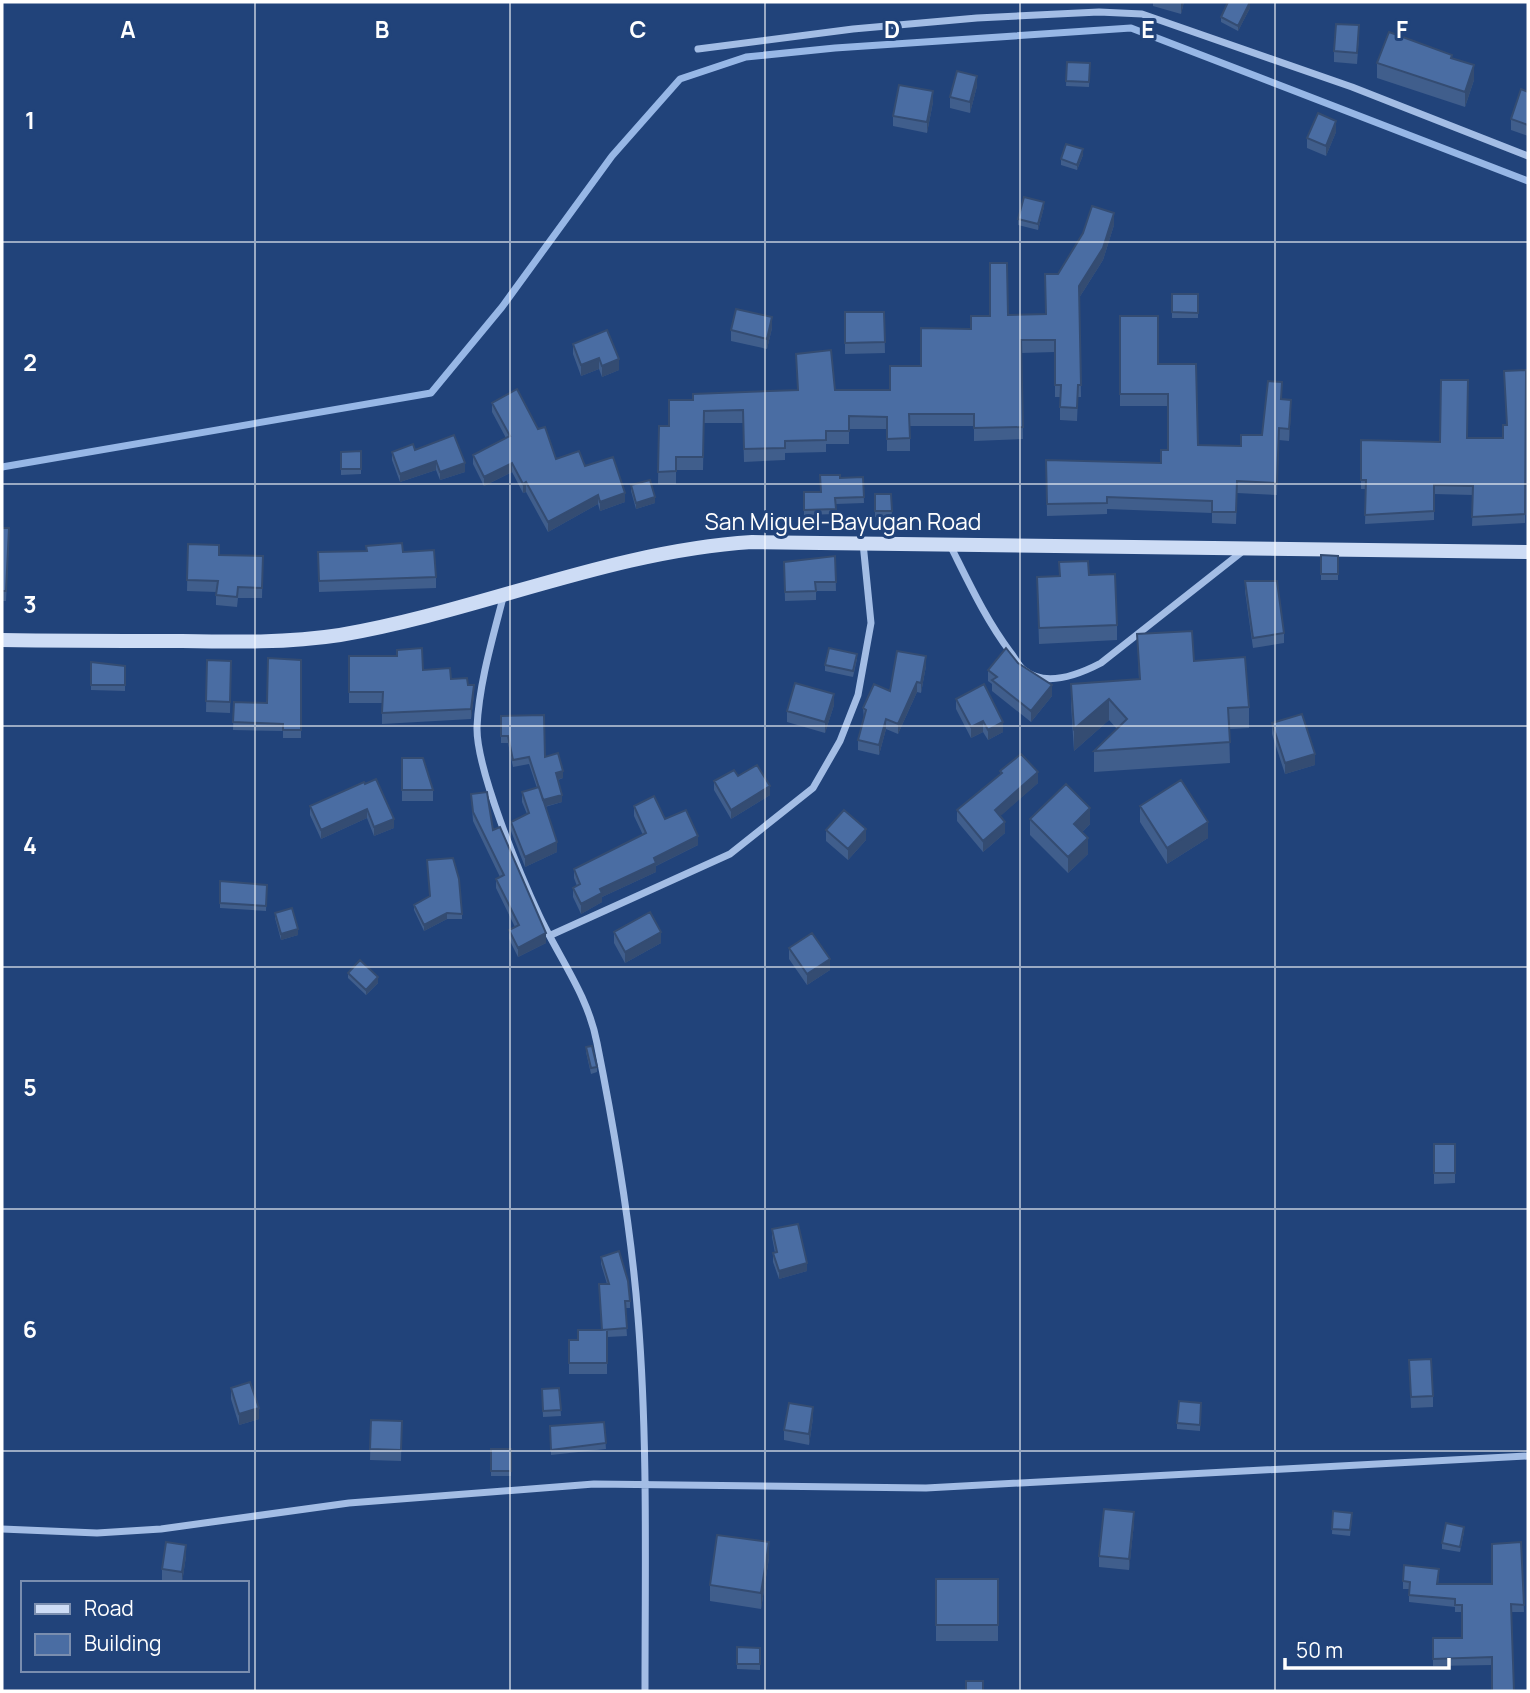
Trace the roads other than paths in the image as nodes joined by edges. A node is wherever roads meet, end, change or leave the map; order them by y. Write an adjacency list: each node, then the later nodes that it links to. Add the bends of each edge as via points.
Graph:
1 (698, 49): 2 (street, via 963,20 1099,12 1142,15 1352,87)
2 (1528, 156)
3 (863, 542): 4 (main road, San Miguel-Bayugan Road); 7 (main road, San Miguel-Bayugan Road, via 700,545); 9 (street, via 871,623 858,695 840,741 813,788 730,854)
4 (948, 543): 5 (main road, San Miguel-Bayugan Road); 5 (street, via 992,628 1024,671 1060,678 1101,663)
5 (1249, 546): 6 (main road, San Miguel-Bayugan Road)
6 (1528, 552)
7 (504, 593): 8 (main road, San Miguel-Bayugan Road, via 338,635 253,642); 9 (street, via 477,729 517,864)
8 (2, 640)
9 (551, 936): 11 (street, via 591,1016 603,1073 638,1318)
10 (1528, 1456): 11 (street, via 926,1488)
11 (645, 1482): 12 (street, via 349,1503 161,1529 97,1533); 13 (street)
12 (2, 1530)
13 (645, 1691)

